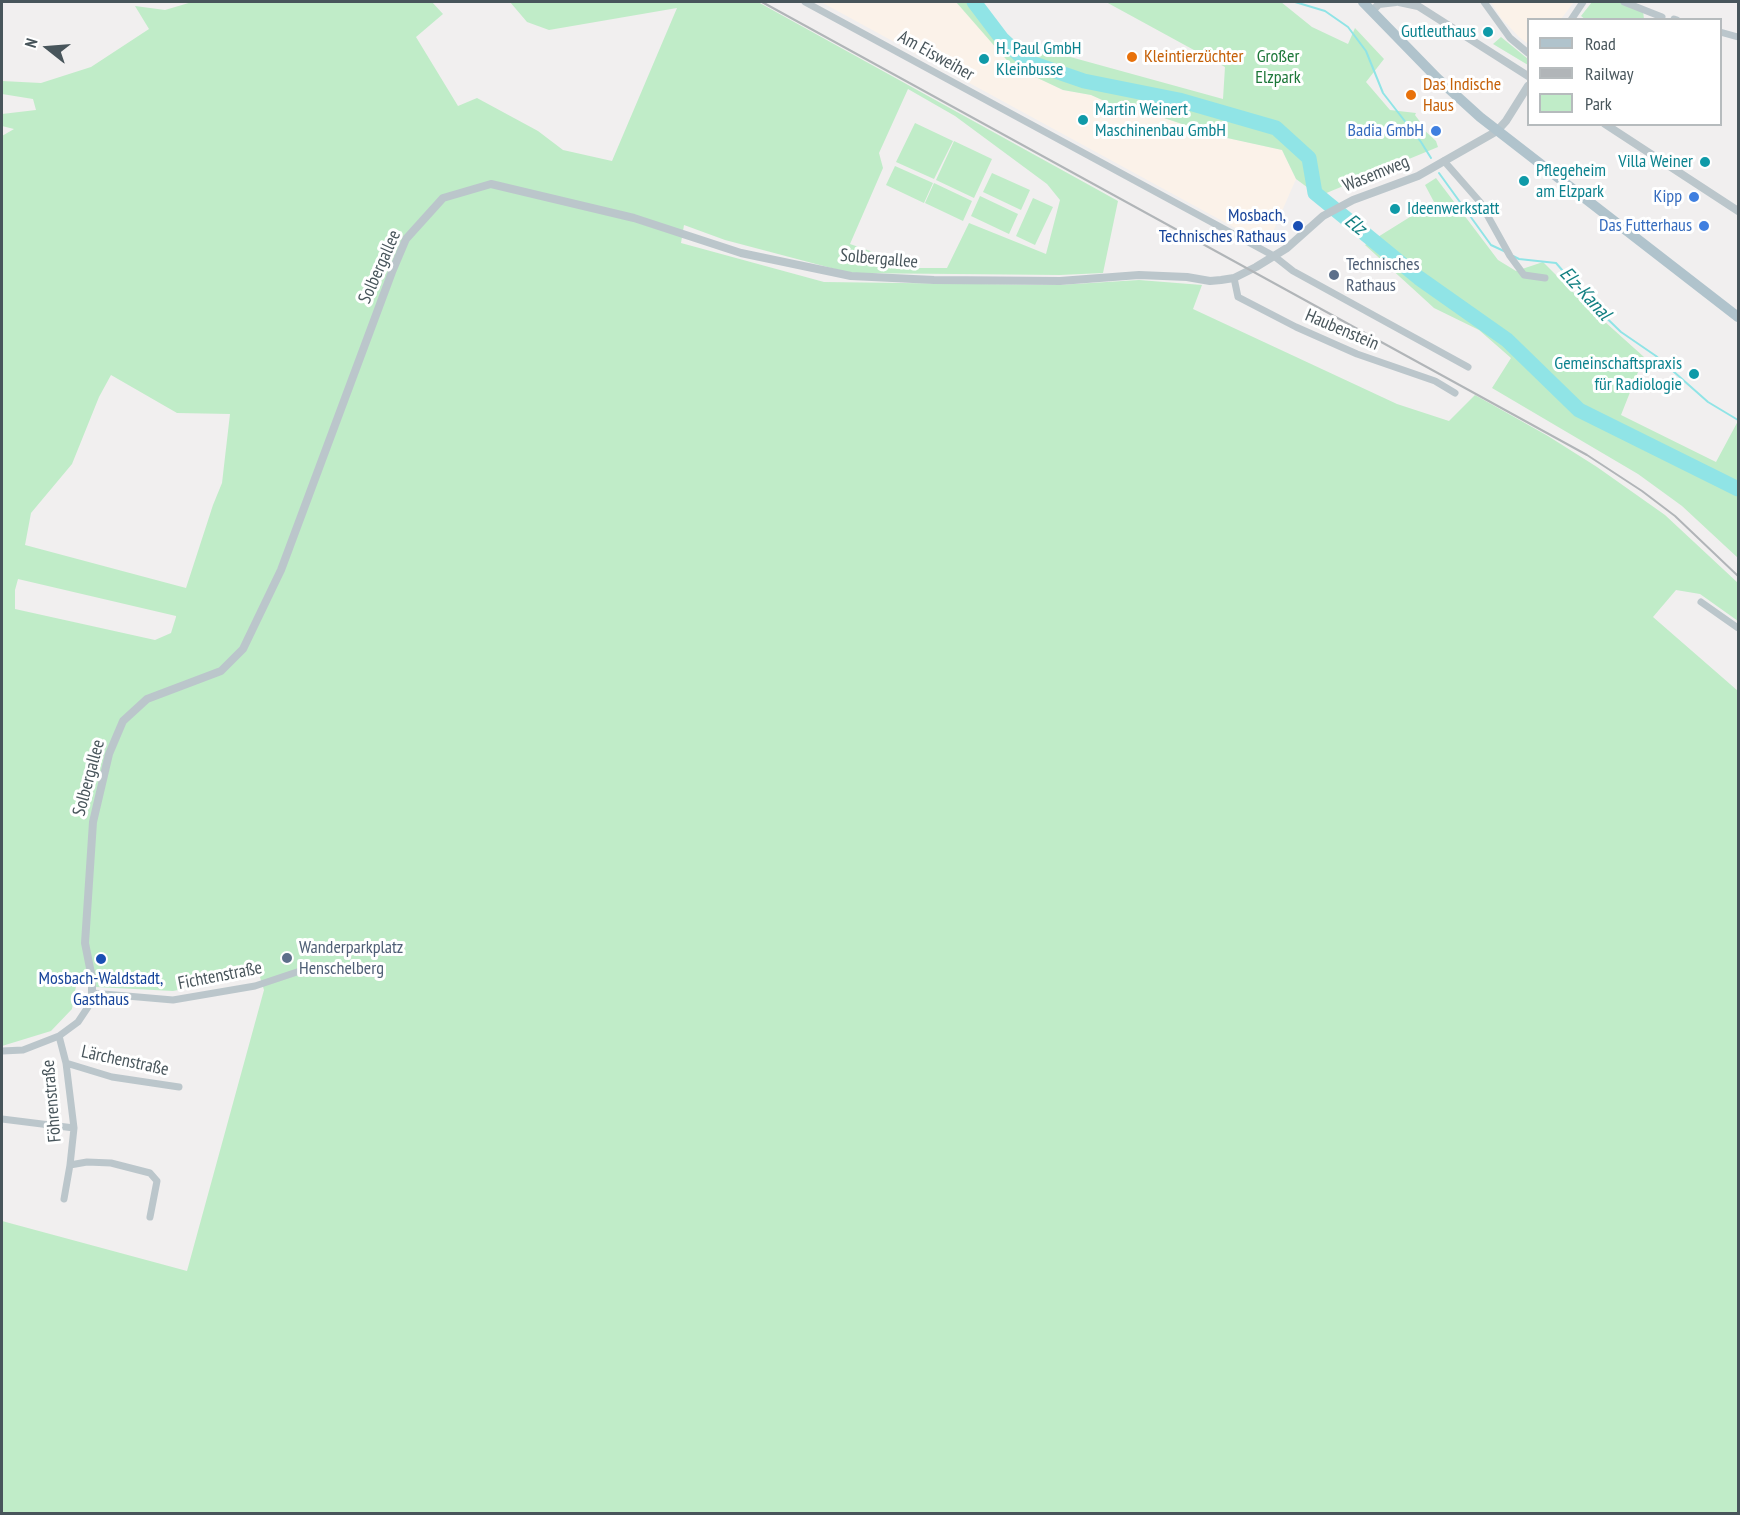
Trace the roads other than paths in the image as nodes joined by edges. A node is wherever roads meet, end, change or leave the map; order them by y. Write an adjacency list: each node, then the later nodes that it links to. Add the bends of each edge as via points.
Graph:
1 (805, 2): 19 (street, Am Eisweiher)
2 (1363, 2): 7 (main road)
3 (1397, 2): 7 (street, via 1379,4); 13 (street, via 1418,6)
4 (1484, 2): 12 (street, via 1504,32)
5 (1583, 2): 9 (street)
6 (1624, 2): 8 (street)
7 (1372, 11): 16 (main road, via 1437,78)
8 (1662, 17)
9 (1572, 18)
10 (1722, 33): 11 (street)
11 (1738, 37)
12 (1527, 52)
13 (1527, 75)
14 (1527, 88): 16 (street)
15 (1608, 126): 18 (street)
16 (1497, 131): 17 (street, Wasemweg); 22 (main road)
17 (1444, 161): 19 (street, Wasemweg, via 1323,216 1300,239); 21 (street, via 1480,202 1524,275)
18 (1738, 211)
19 (1274, 256): 20 (street, Solbergallee); 23 (street, Am Eisweiher, via 1293,271)
20 (1234, 278): 24 (street, Haubenstein, via 1238,297 1357,354 1435,381); 28 (street, Solbergallee, via 1210,281 1139,275 1060,280 934,280 851,276 741,253 634,218 491,184 443,198 406,239 281,570 243,649 221,671 147,699 123,721 109,754 93,822 85,944)
21 (1545, 278)
22 (1738, 317)
23 (1468, 367)
24 (1455, 393)
25 (1701, 602): 26 (street)
26 (1738, 628)
27 (315, 966): 28 (street, Fichtenstraße, via 255,987 173,1000)
28 (92, 993): 29 (street, via 78,1022)
29 (59, 1036): 30 (street, via 23,1050); 31 (street, Föhrenstraße)
30 (2, 1051)
31 (66, 1063): 32 (street, Lärchenstraße, via 112,1077); 34 (street, Föhrenstraße)
32 (178, 1087)
33 (2, 1119): 34 (street)
34 (74, 1128): 35 (street, Föhrenstraße)
35 (70, 1165): 36 (street, Föhrenstraße); 37 (street, via 111,1163 150,1173 157,1181)
36 (64, 1199)
37 (150, 1217)

